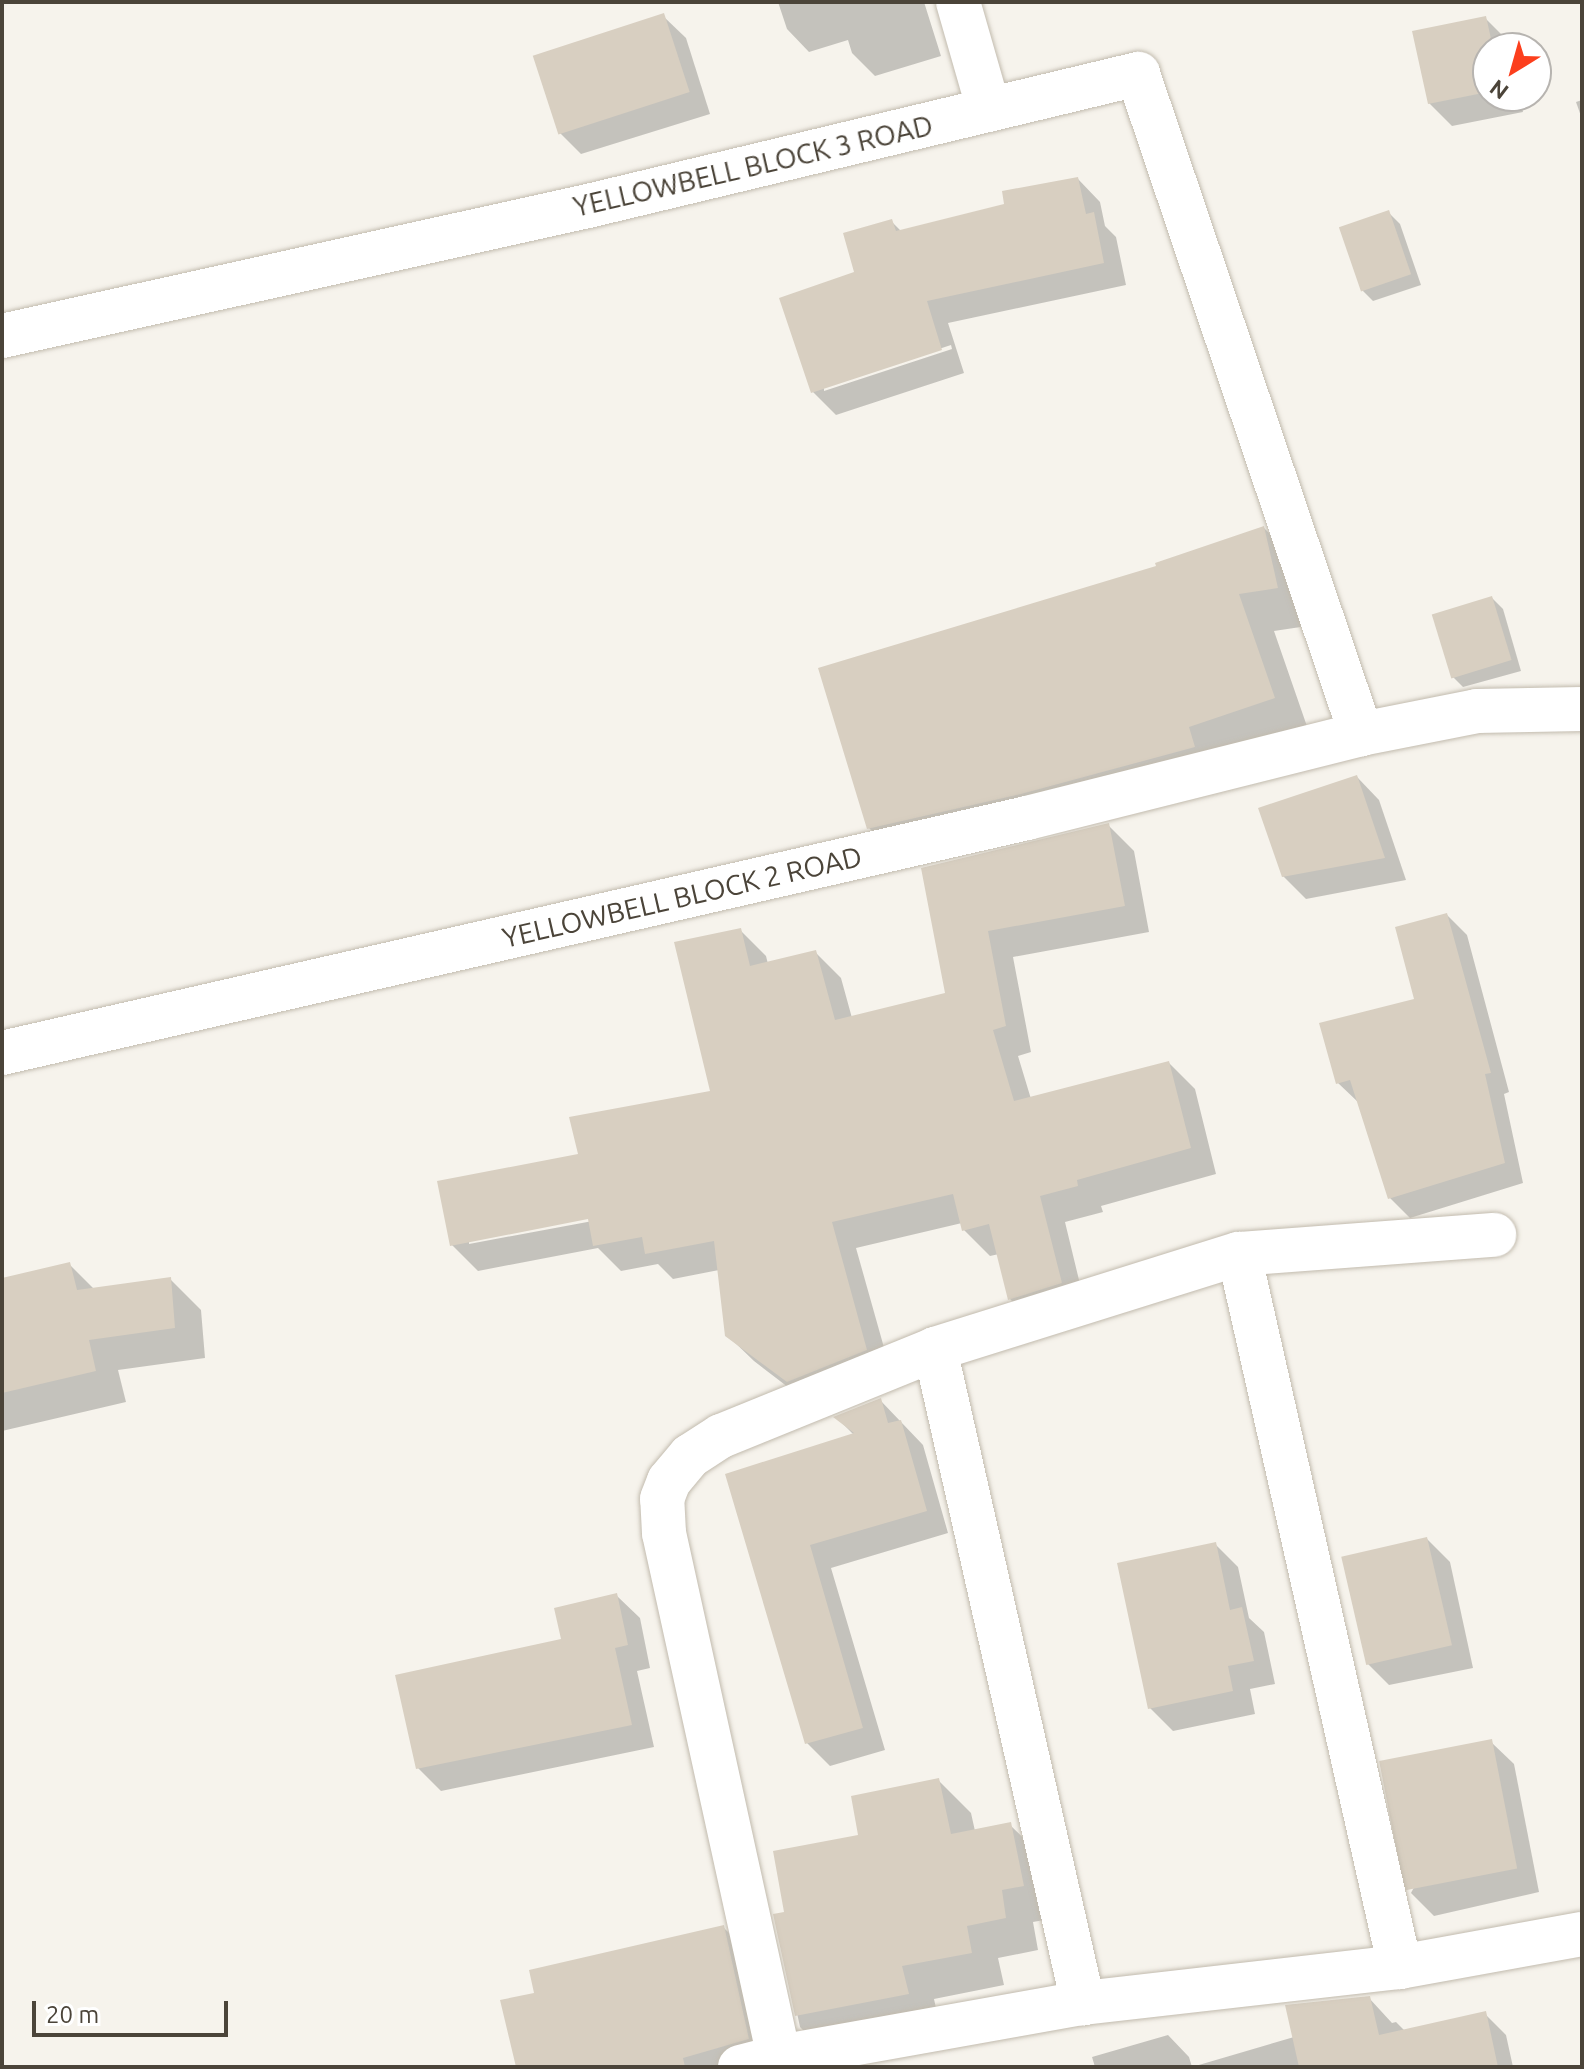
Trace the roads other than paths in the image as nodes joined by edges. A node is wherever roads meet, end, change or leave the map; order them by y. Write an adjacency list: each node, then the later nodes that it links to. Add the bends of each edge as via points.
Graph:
1 (958, 2): 2 (street)
2 (989, 110): 3 (street, YELLOWBELL BLOCK 3 ROAD); 5 (street, YELLOWBELL BLOCK 3 ROAD, via 1138,74)
3 (2, 336)
4 (1582, 709): 5 (street, YELLOWBELL BLOCK 2 ROAD, via 1477,711)
5 (1361, 734): 6 (street, YELLOWBELL BLOCK 2 ROAD, via 1027,818)
6 (2, 1053)
7 (1494, 1235): 8 (street)
8 (1239, 1254): 9 (street); 11 (street)
9 (935, 1349): 12 (street); 13 (street, via 721,1436 690,1456 662,1499)
10 (1582, 1934): 11 (street)
11 (1400, 1967): 12 (street)
12 (1083, 2003): 13 (street)
13 (759, 2062)

